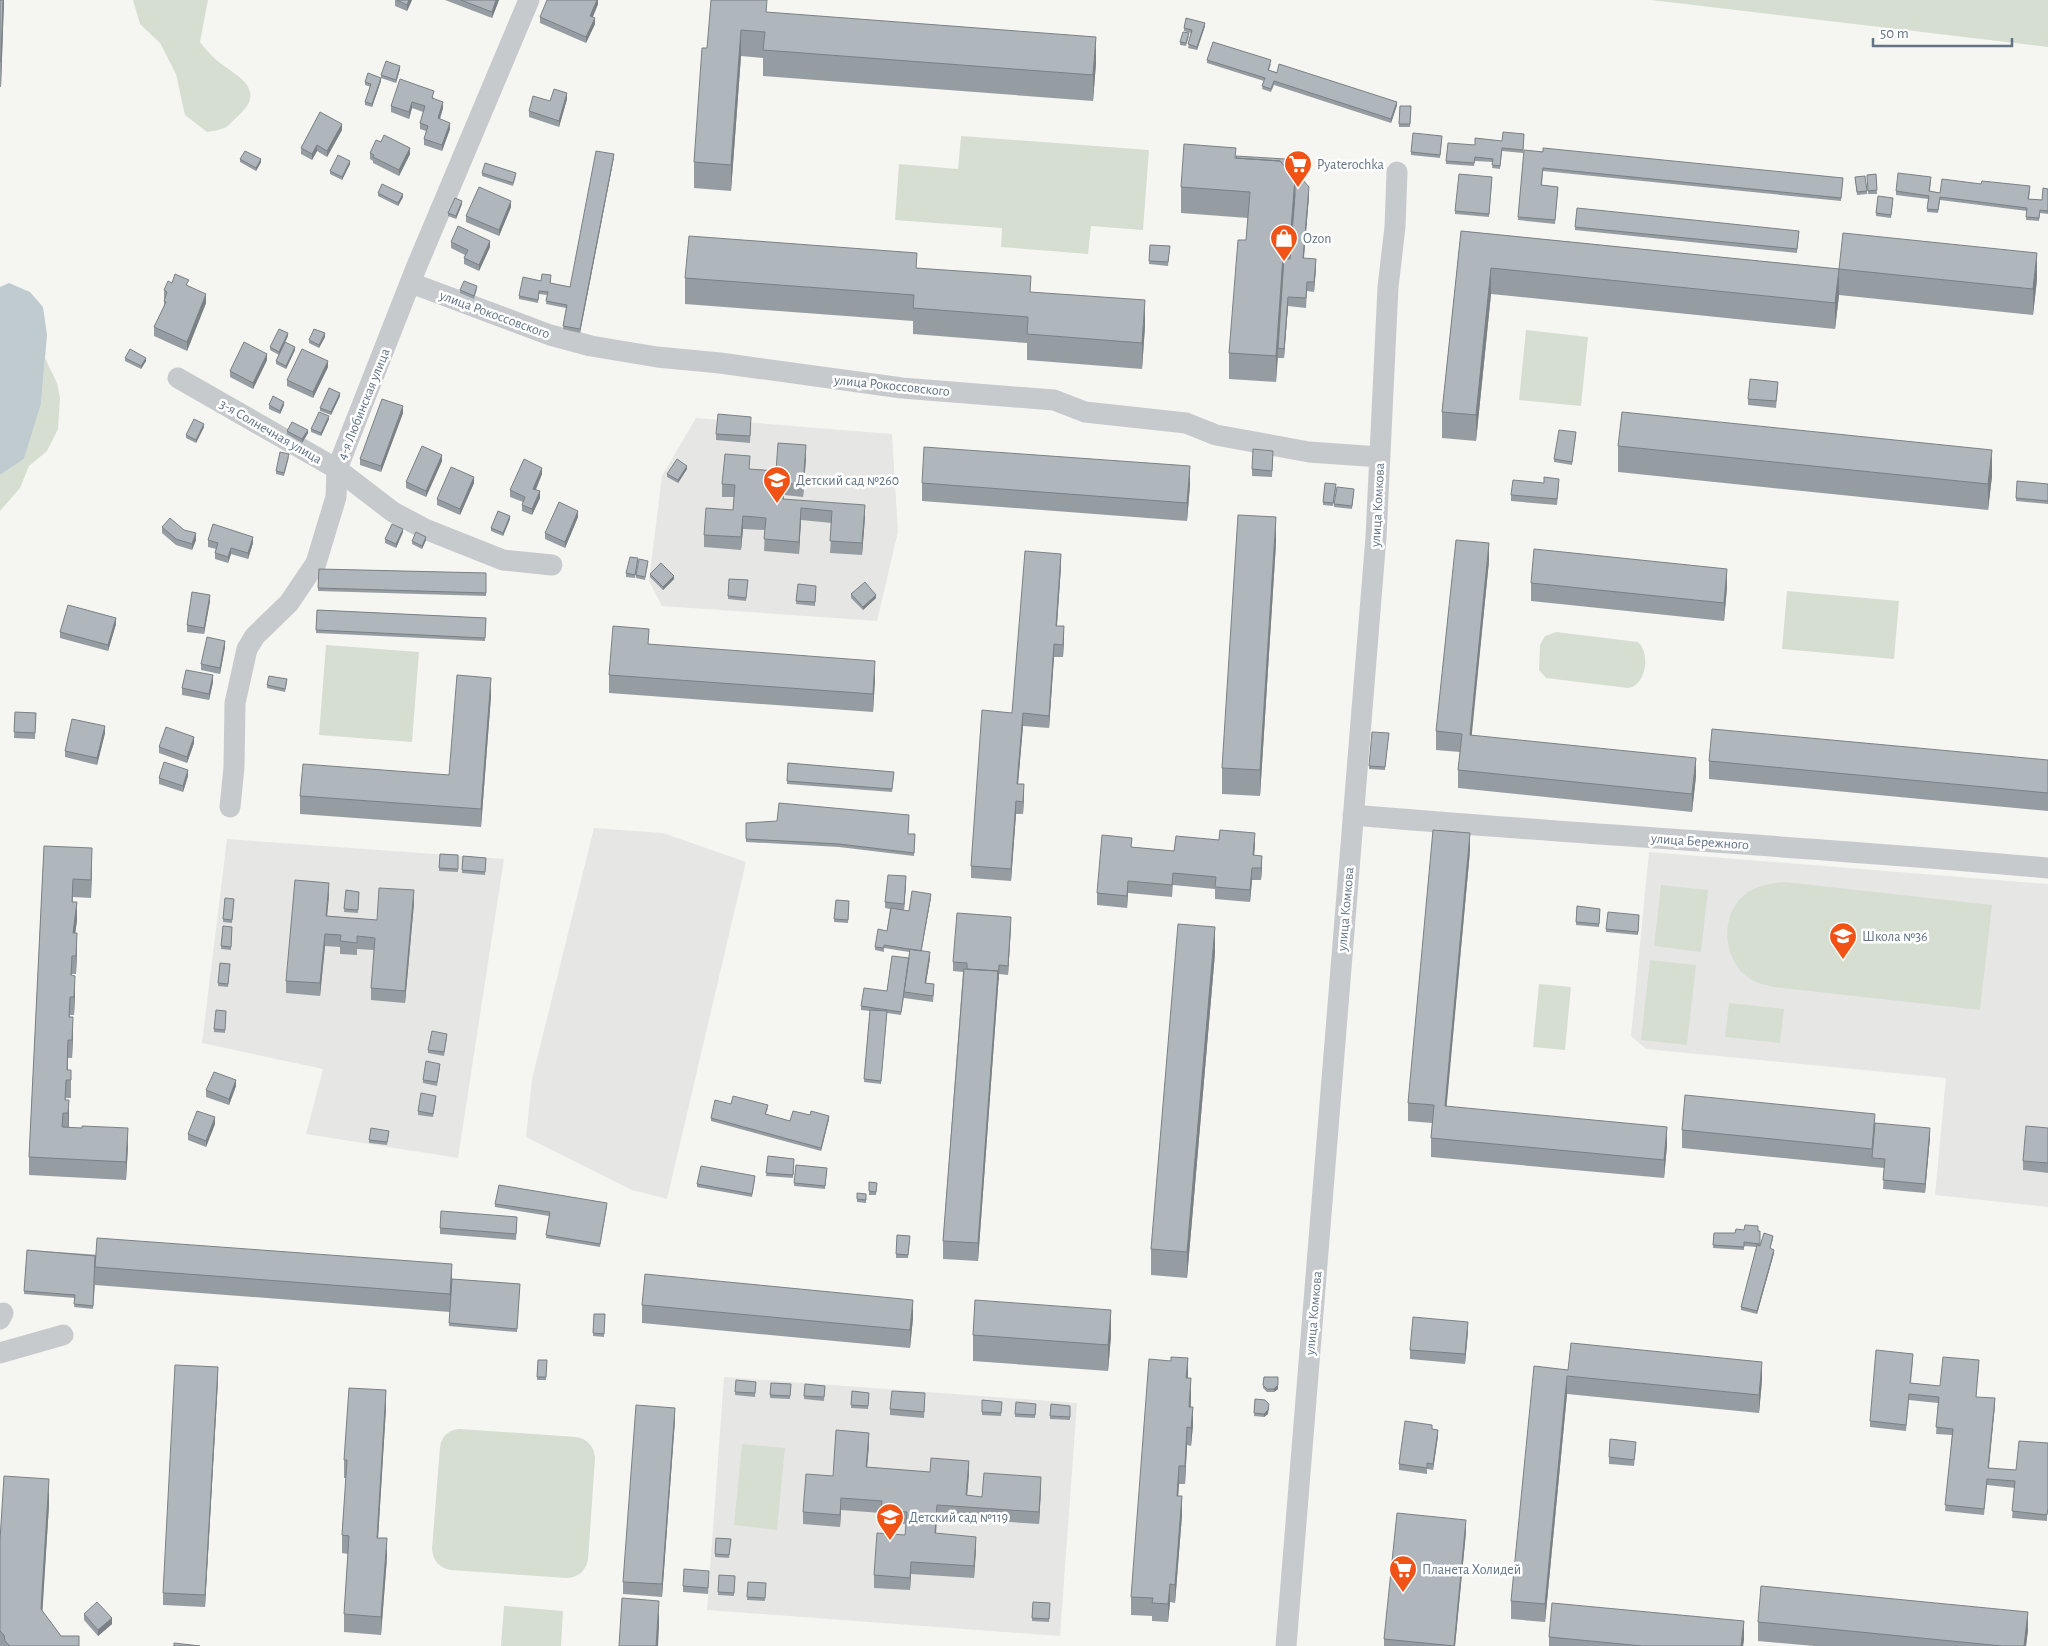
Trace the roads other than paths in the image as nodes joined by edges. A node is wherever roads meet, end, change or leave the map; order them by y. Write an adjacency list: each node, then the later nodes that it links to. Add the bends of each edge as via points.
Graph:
1 (529, 0): 3 (street, 4-я Любинская улица)
2 (1397, 172): 5 (street, улица Комкова)
3 (410, 284): 5 (street, улица Рокоссовского, via 550,335 591,346 902,388 1054,400 1085,412 1186,423 1216,435 1300,451); 6 (street, 4-я Любинская улица)
4 (178, 378): 6 (street, 3-я Солнечная улица)
5 (1380, 457): 9 (street, улица Комкова)
6 (337, 469): 7 (street, 3-я Солнечная улица, via 393,512 425,529 503,560); 8 (street, 4-я Любинская улица, via 336,497 316,563 290,604 255,636 247,650 235,703)
7 (552, 564)
8 (230, 807)
9 (1353, 815): 10 (street, улица Бережного); 13 (street, улица Комкова)
10 (2048, 868)
11 (63, 1335): 12 (street)
12 (0, 1353)
13 (1286, 1646)

